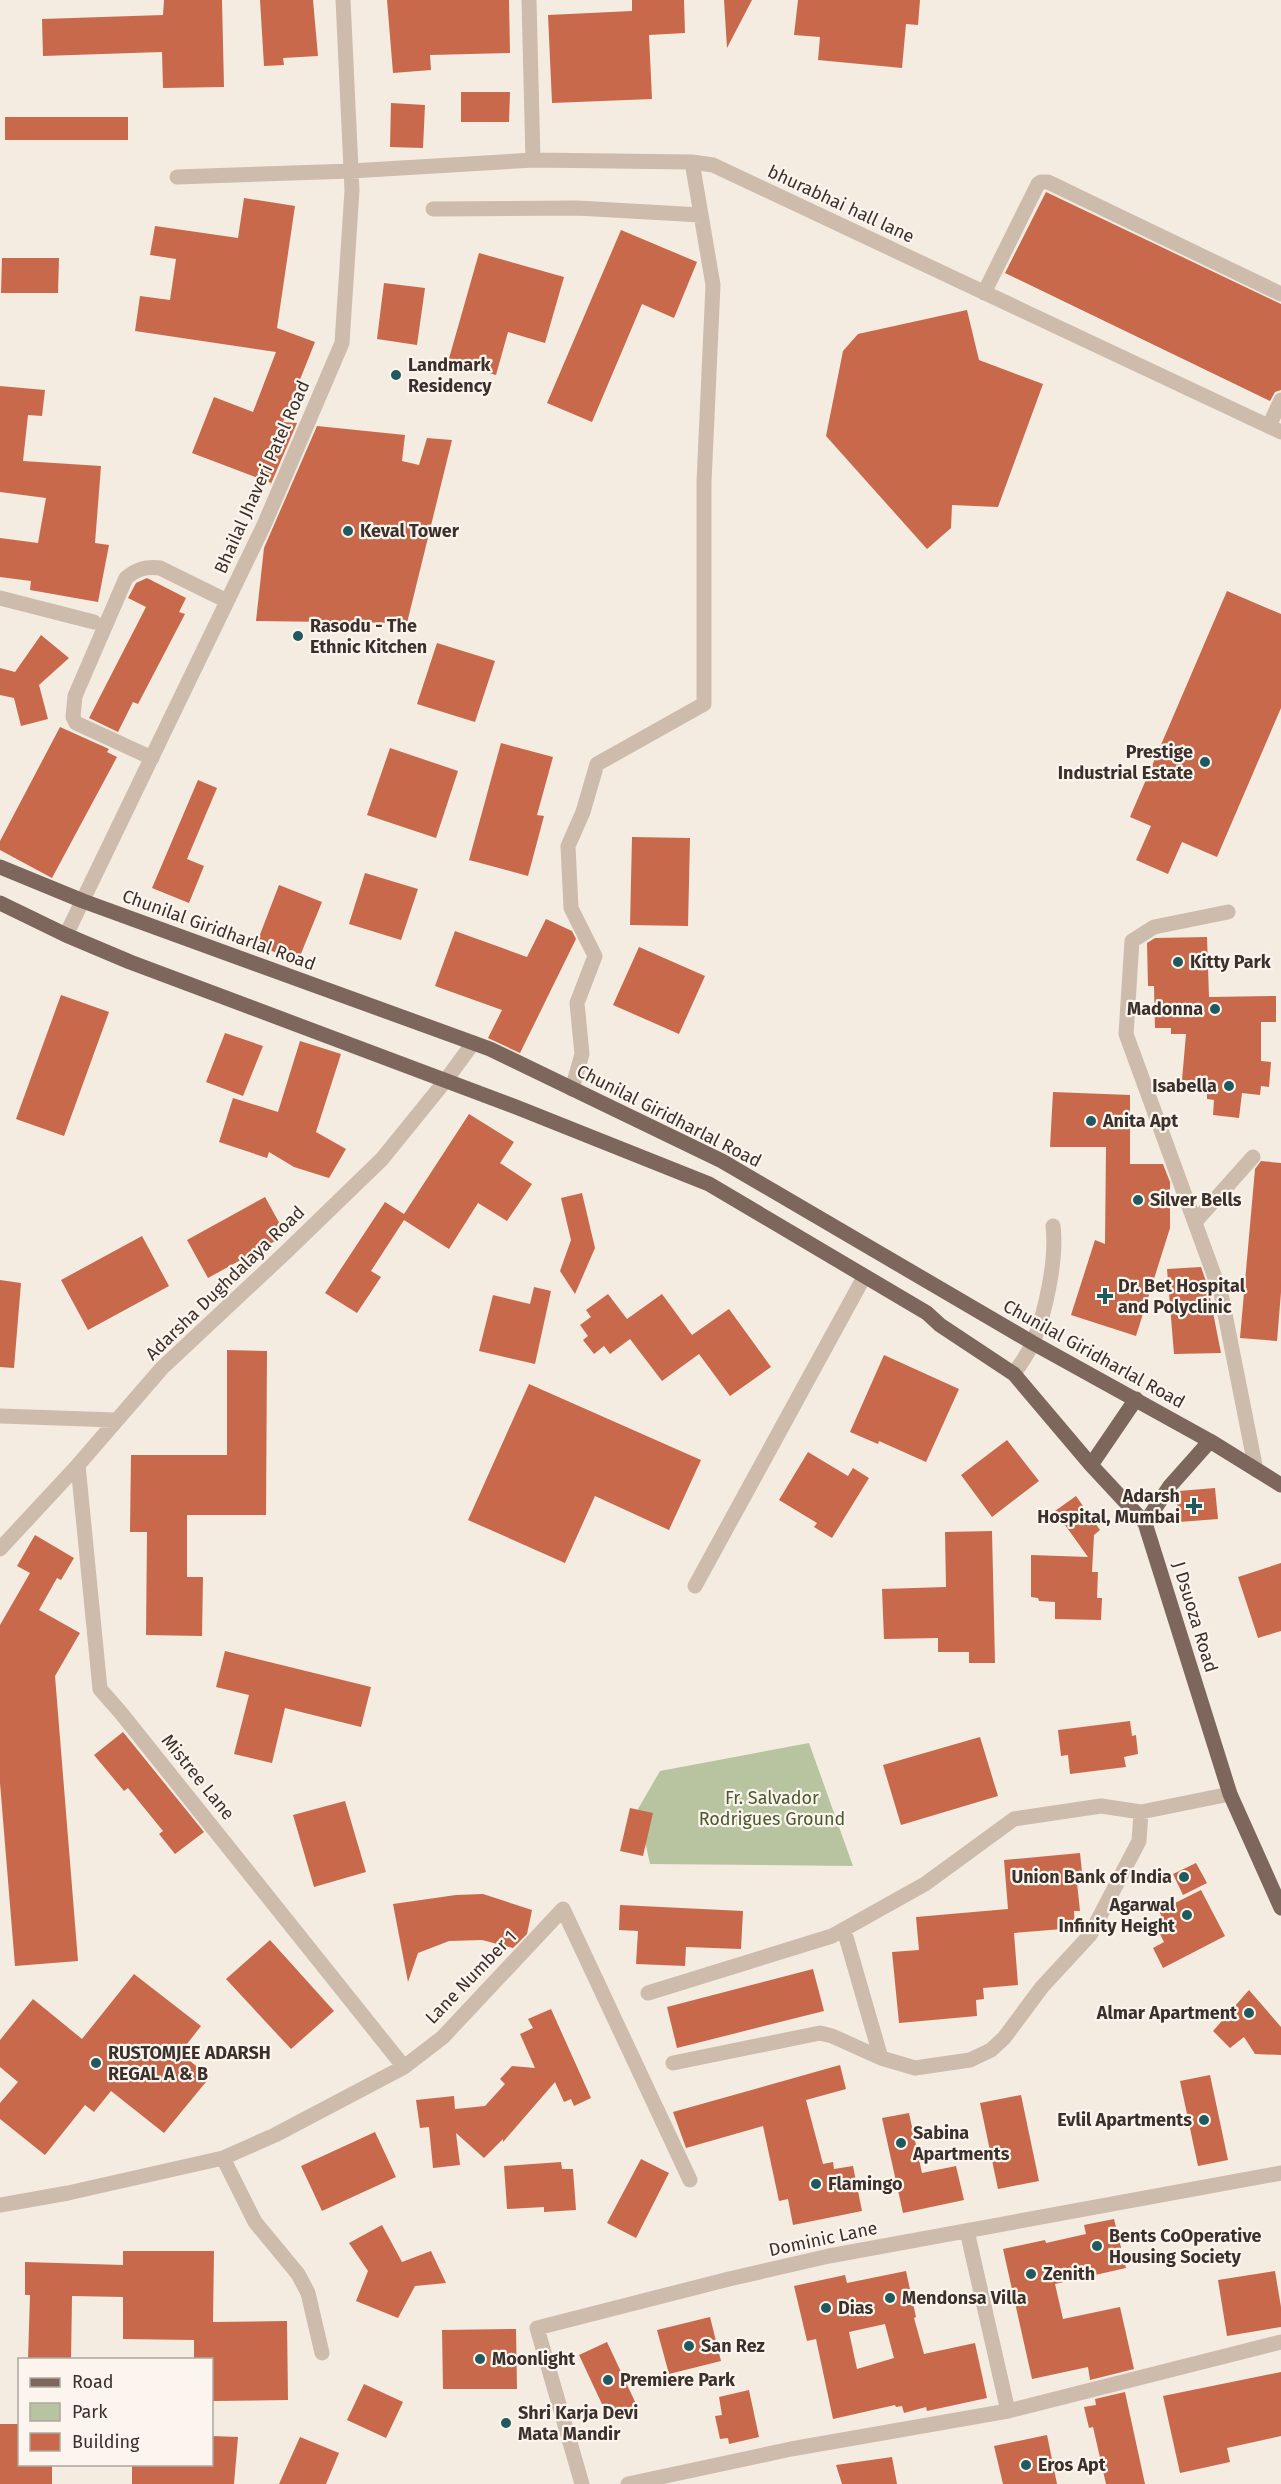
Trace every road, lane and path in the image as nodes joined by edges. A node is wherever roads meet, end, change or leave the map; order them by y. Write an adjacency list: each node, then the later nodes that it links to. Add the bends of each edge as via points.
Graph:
1 (343, 0): 5 (street, Bhailal Jhaveri Patel Road)
2 (529, 0): 3 (street)
3 (533, 160): 4 (street, bhurabhai hall lane); 5 (street, bhurabhai hall lane)
4 (692, 162): 8 (street); 9 (street, bhurabhai hall lane, via 713,165)
5 (351, 171): 6 (street, bhurabhai hall lane); 14 (street, Bhailal Jhaveri Patel Road, via 342,342)
6 (177, 177)
7 (433, 209): 8 (street, via 577,208)
8 (701, 215): 24 (street, via 713,285 704,482 704,704 597,764 568,846 571,908 596,956 577,1004 582,1054)
9 (984, 293): 10 (street, via 1038,184 1048,182); 12 (street, bhurabhai hall lane)
10 (1281, 294)
11 (1281, 400): 12 (street)
12 (1275, 429)
13 (0, 598): 15 (street)
14 (227, 602): 16 (street, Bhailal Jhaveri Patel Road); 16 (street, via 160,568 134,571 126,578 75,696 73,717 76,723)
15 (94, 622)
16 (152, 758): 18 (street, Bhailal Jhaveri Patel Road)
17 (0, 867): 18 (main road, Chunilal Giridharlal Road)
18 (83, 901): 21 (street, Bhailal Jhaveri Patel Road); 22 (main road, Chunilal Giridharlal Road)
19 (0, 903): 21 (main road)
20 (1228, 912): 26 (street, via 1154,927 1132,941 1126,1034)
21 (66, 935): 23 (main road)
22 (474, 1043): 23 (street, Adarsha Dughdalaya Road); 24 (main road, Chunilal Giridharlal Road)
23 (446, 1080): 28 (main road, via 709,1184); 33 (street, Adarsha Dughdalaya Road, via 382,1159 162,1368)
24 (572, 1089): 29 (main road, Chunilal Giridharlal Road, via 722,1161)
25 (1253, 1157): 26 (street)
26 (1195, 1222): 37 (street, via 1221,1294)
27 (1053, 1226): 29 (street, via 1052,1277)
28 (864, 1277): 30 (main road, via 927,1313); 41 (street)
29 (1033, 1343): 30 (street); 31 (main road, Chunilal Giridharlal Road)
30 (1014, 1374): 36 (main road, J Dsuoza Road)
31 (1136, 1399): 34 (main road, Chunilal Giridharlal Road); 36 (main road)
32 (0, 1416): 33 (street)
33 (115, 1420): 35 (street, Adarsha Dughdalaya Road)
34 (1210, 1441): 37 (main road, Chunilal Giridharlal Road); 39 (main road, via 1170,1486)
35 (78, 1465): 40 (street, Adarsha Dughdalaya Road); 49 (street, Mistree Lane, via 100,1689)
36 (1091, 1465): 39 (main road, J Dsuoza Road)
37 (1256, 1470): 38 (main road, Chunilal Giridharlal Road)
38 (1281, 1485)
39 (1145, 1523): 42 (main road, J Dsuoza Road)
40 (0, 1549)
41 (695, 1586)
42 (1230, 1794): 43 (street); 44 (main road, J Dsuoza Road)
43 (1141, 1812): 45 (street, via 1101,1806 1014,1819 925,1884); 47 (street, via 1139,1840 1090,1935 1042,1987 1004,2038 991,2050 970,2060 936,2066 915,2068)
44 (1281, 1908)
45 (844, 1930): 46 (street); 47 (street)
46 (648, 1993)
47 (880, 2058): 48 (street, via 820,2033)
48 (673, 2063)
49 (404, 2067): 50 (street, Lane Number 1); 52 (street, Lane Number 1, via 443,2037 563,1909)
50 (223, 2158): 53 (street, Lane Number 1); 56 (street, via 255,2222 298,2274 308,2293)
51 (1281, 2173): 54 (street, Dominic Lane)
52 (690, 2180)
53 (0, 2205)
54 (967, 2231): 57 (street); 58 (street, Dominic Lane, via 829,2256 537,2328)
55 (1281, 2342): 57 (street)
56 (322, 2352)
57 (1008, 2411): 59 (street, via 791,2449)
58 (582, 2484)
59 (628, 2484)

